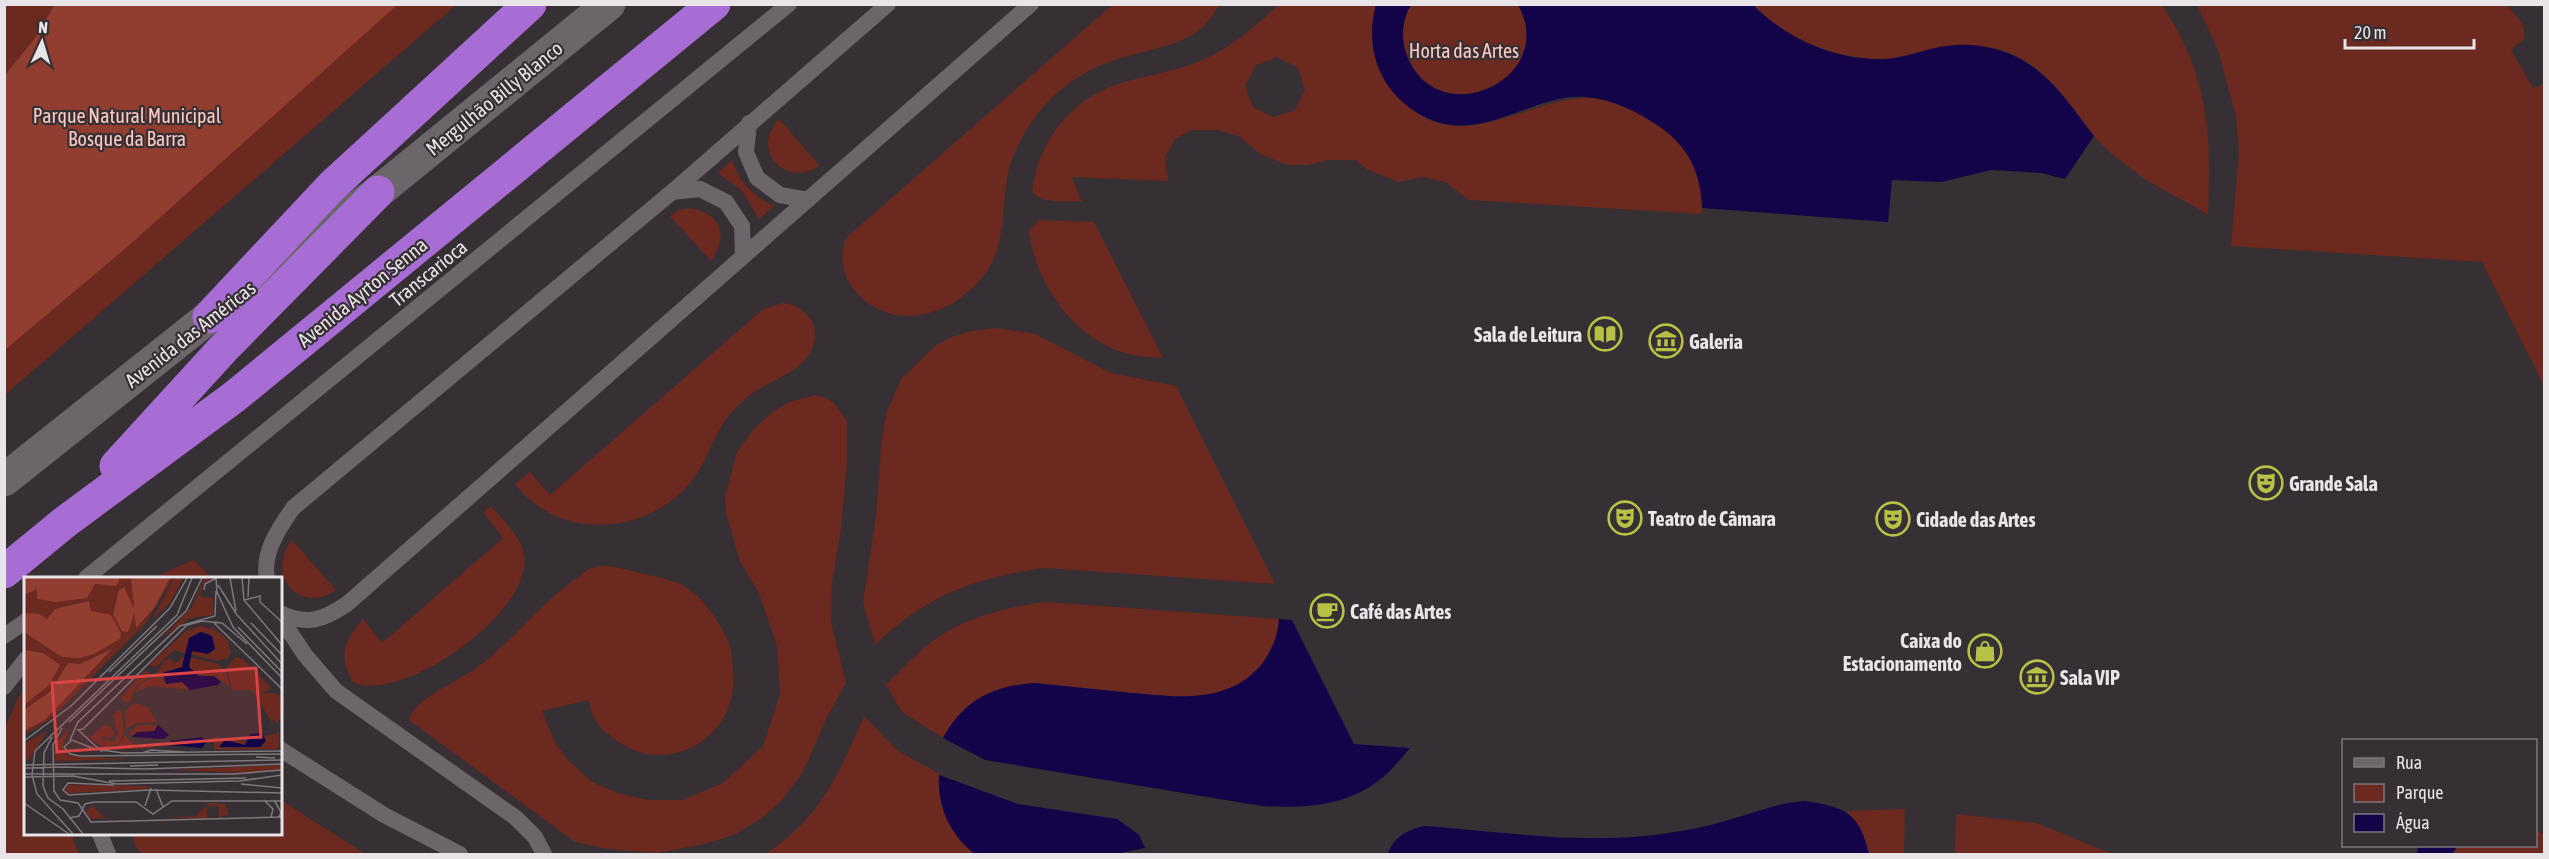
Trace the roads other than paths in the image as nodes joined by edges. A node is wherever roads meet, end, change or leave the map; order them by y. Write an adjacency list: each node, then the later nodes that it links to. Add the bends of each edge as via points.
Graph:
1 (530, 4): 12 (highway, via 332,186)
2 (609, 4): 8 (main road, Mergulhão Billy Blanco)
3 (714, 4): 14 (highway, Avenida Ayrton Senna, via 234,398)
4 (789, 4): 16 (lane, Transcarioca)
5 (888, 4): 7 (lane)
6 (1031, 4): 10 (lane)
7 (749, 123): 9 (lane); 10 (lane, via 746,152 757,178 780,195)
8 (378, 192): 12 (main road, Avenida das Américas); 14 (highway, via 223,349)
9 (672, 192): 11 (lane, via 700,189 726,202 742,226); 17 (lane, via 293,508 277,530 268,553)
10 (808, 200): 11 (lane)
11 (743, 256): 18 (lane, via 347,604 330,615 309,621)
12 (209, 317): 13 (main road, Avenida das Américas)
13 (4, 480)
14 (65, 522): 15 (highway, Avenida Ayrton Senna)
15 (4, 572)
16 (89, 577)
17 (267, 577)
18 (282, 616)
19 (282, 618): 28 (lane, via 305,655 336,691 516,818 536,837)
20 (24, 622): 21 (lane)
21 (4, 636)
22 (24, 661): 23 (lane)
23 (4, 687)
24 (282, 750): 27 (lane, via 384,815)
25 (100, 835): 26 (lane)
26 (108, 855)
27 (460, 855)
28 (544, 855)

